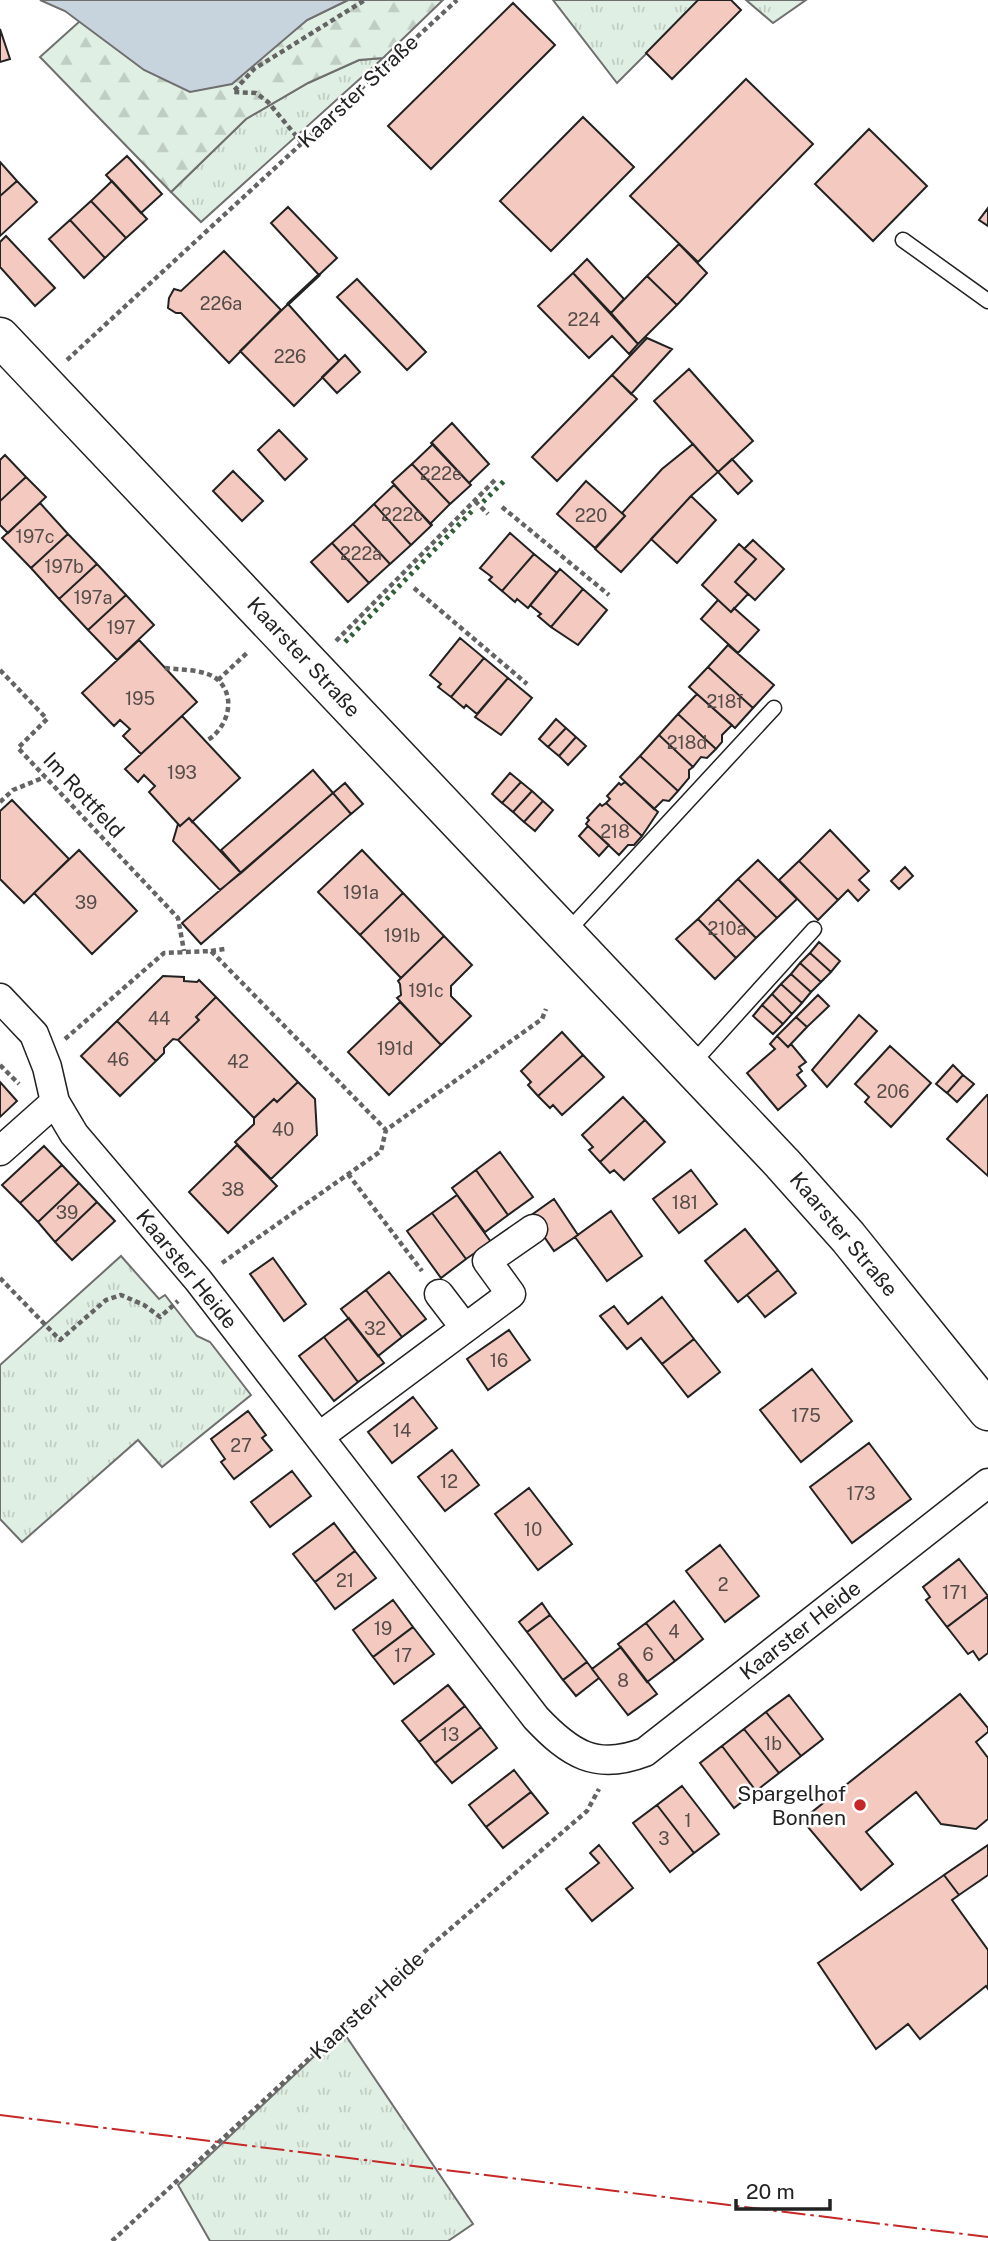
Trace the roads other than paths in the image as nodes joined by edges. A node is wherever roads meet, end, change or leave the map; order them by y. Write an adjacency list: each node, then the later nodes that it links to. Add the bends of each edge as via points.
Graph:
1 (902, 240): 2 (lane)
2 (988, 301)
3 (0, 337): 6 (main road, Kaarster Straße)
4 (774, 708): 6 (lane)
5 (814, 929): 8 (lane)
6 (565, 933): 8 (main road, Kaarster Straße)
7 (0, 998): 9 (street, Kaarster Heide, via 34,1034)
8 (691, 1065): 14 (main road, Kaarster Straße, via 848,1237)
9 (55, 1101): 10 (street); 15 (street, Kaarster Heide, via 74,1134 198,1280)
10 (0, 1151)
11 (533, 1228): 13 (street, via 488,1261 511,1294)
12 (439, 1294): 13 (street)
13 (465, 1328): 15 (street)
14 (988, 1411)
15 (320, 1436): 16 (street, Kaarster Heide, via 536,1718 581,1756 605,1761 645,1752)
16 (988, 1483)

